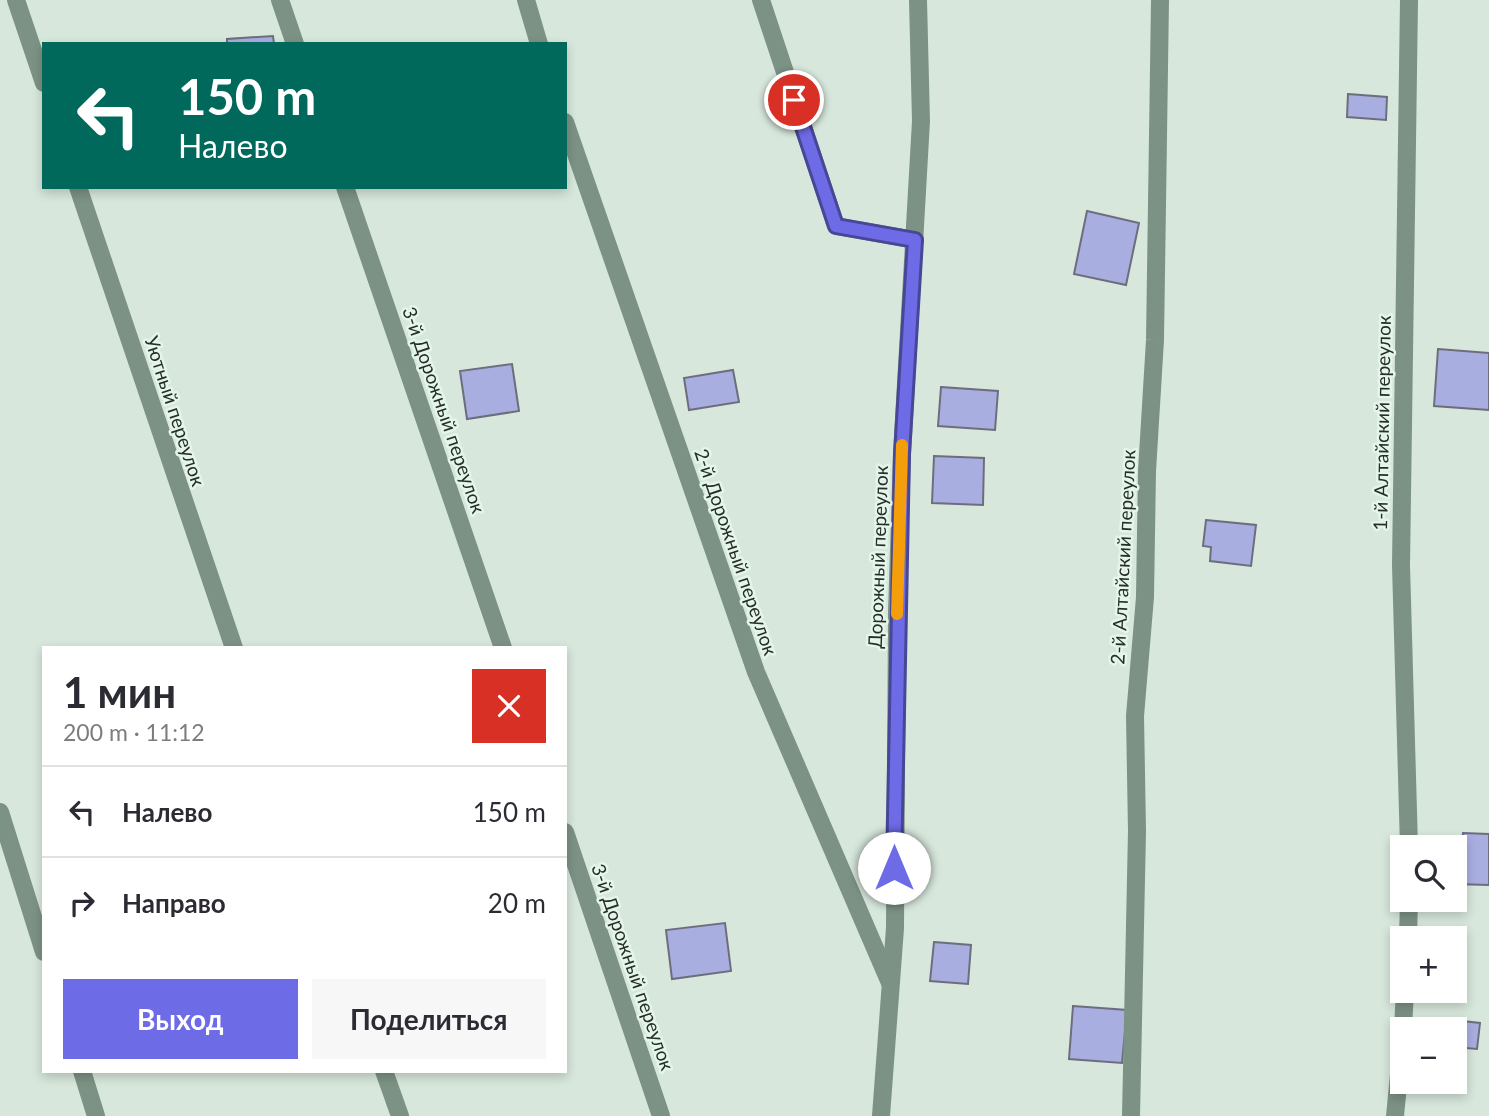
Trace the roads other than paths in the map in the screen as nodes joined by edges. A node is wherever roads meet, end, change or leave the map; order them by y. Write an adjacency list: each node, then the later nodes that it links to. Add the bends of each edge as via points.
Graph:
1 (16, 0): 10 (street)
2 (279, 0): 8 (street)
3 (526, 0): 9 (street)
4 (761, 0): 14 (street, via 836,226)
5 (918, 0): 14 (street, Дорожный переулок, via 921,121)
6 (1160, 0): 29 (street, 2-й Алтайский переулок, via 1156,341 1135,716 1138,831)
7 (1409, 0): 18 (street, 1-й Алтайский переулок, via 1401,565)
8 (294, 42)
9 (538, 42)
10 (42, 77)
11 (567, 128): 21 (street, 2-й Дорожный переулок, via 756,672)
12 (79, 189): 15 (street, Уютный переулок)
13 (346, 189): 16 (street, 3-й Дорожный переулок)
14 (915, 240): 21 (street, Дорожный переулок, via 897,600)
15 (233, 646)
16 (502, 646)
17 (0, 812): 20 (street)
18 (1409, 835)
19 (567, 838): 27 (street, 3-й Дорожный переулок)
20 (42, 946)
21 (891, 986): 28 (street, Дорожный переулок)
22 (83, 1073): 25 (street)
23 (385, 1073): 26 (street)
24 (1397, 1094): 30 (street)
25 (96, 1116)
26 (400, 1116)
27 (661, 1116)
28 (881, 1116)
29 (1131, 1116)
30 (1395, 1116)

